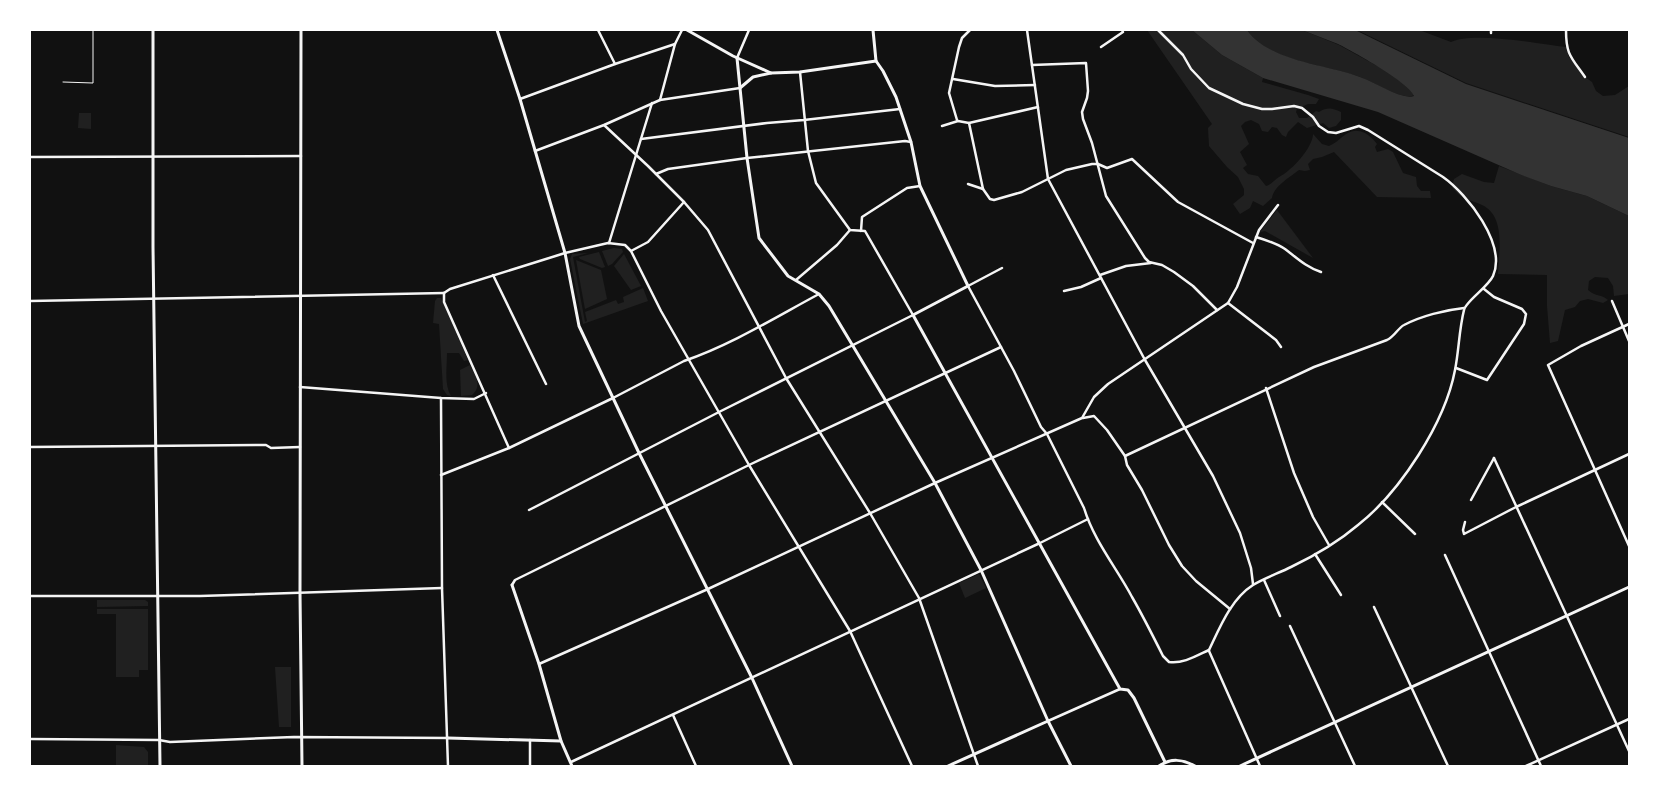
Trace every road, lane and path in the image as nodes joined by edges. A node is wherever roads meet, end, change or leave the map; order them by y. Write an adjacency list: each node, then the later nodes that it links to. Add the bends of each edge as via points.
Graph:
1 (93, 30): 25 (lane, via 93,83)
2 (153, 30): 46 (main road)
3 (301, 30): 44 (main road)
4 (497, 30): 28 (main road)
5 (598, 30): 19 (street)
6 (682, 30): 15 (street)
7 (687, 30): 17 (main road)
8 (749, 30): 17 (street)
9 (873, 30): 18 (main road)
10 (970, 30): 24 (street, via 962,38)
11 (1027, 30): 20 (street)
12 (1122, 30): 16 (street)
13 (1158, 30): 70 (street, via 1210,88 1262,109 1302,108 1328,132 1336,133 1359,126 1454,185 1472,205 1490,236 1496,255 1493,275)
14 (1566, 30): 23 (street, via 1566,47)
15 (675, 44): 19 (street); 29 (street)
16 (1101, 47)
17 (737, 58): 22 (main road); 27 (main road)
18 (876, 61): 21 (main road); 32 (main road)
19 (615, 64): 28 (street)
20 (1032, 66): 26 (street); 48 (street, via 1086,63 1087,98 1082,112)
21 (800, 72): 22 (main road); 33 (street)
22 (771, 73): 27 (main road, via 748,80)
23 (1585, 77)
24 (953, 79): 26 (street, via 995,86); 34 (street, via 949,93)
25 (63, 82)
26 (1035, 85): 31 (street)
27 (740, 88): 29 (street); 37 (main road)
28 (520, 99): 41 (main road)
29 (660, 100): 30 (street)
30 (652, 103): 36 (street); 39 (street)
31 (1038, 107): 35 (street); 50 (street)
32 (900, 109): 33 (street); 40 (main road)
33 (804, 120): 37 (street); 42 (street)
34 (958, 121): 35 (street); 38 (street)
35 (969, 123): 53 (street)
36 (604, 125): 41 (street); 43 (street)
37 (744, 126): 39 (street); 47 (main road)
38 (942, 126)
39 (641, 139): 43 (street)
40 (911, 142): 42 (street); 52 (main road)
41 (535, 151): 62 (main road)
42 (808, 151): 47 (street); 56 (street, via 816,183)
43 (636, 155): 49 (street); 59 (street)
44 (301, 156): 46 (street); 74 (main road)
45 (30, 157): 46 (street)
46 (154, 157): 75 (main road)
47 (748, 158): 49 (street, via 668,169); 68 (main road, via 759,238 788,276)
48 (1098, 164): 50 (street, via 1066,170); 60 (street, via 1107,168 1132,159 1178,202); 63 (street, via 1110,203 1145,258)
49 (656, 174): 54 (street)
50 (1048, 179): 53 (street, via 1022,192 994,200 986,196); 67 (street)
51 (968, 184): 53 (street)
52 (920, 186): 57 (street, via 908,188 862,217); 69 (main road)
53 (983, 189)
54 (684, 202): 61 (street, via 648,242); 83 (street, via 708,230)
55 (1278, 205): 58 (street)
56 (850, 230): 57 (street); 68 (street)
57 (861, 231): 81 (street, via 865,231)
58 (1256, 237): 60 (street); 65 (street, via 1284,249)
59 (608, 243): 61 (street, via 625,246); 62 (street)
60 (1253, 243): 78 (street)
61 (631, 251): 89 (street)
62 (564, 253): 66 (street); 99 (main road, via 579,326)
63 (1153, 263): 67 (street, via 1126,266); 80 (street, via 1174,272)
64 (1002, 268): 69 (street)
65 (1321, 272)
66 (493, 275): 72 (street); 94 (street)
67 (1100, 276): 71 (street, via 1081,287); 90 (street)
68 (796, 281): 73 (main road)
69 (968, 286): 81 (main road); 87 (street)
70 (1484, 289): 79 (street); 91 (street, via 1523,310 1526,314 1524,324 1487,380)
71 (1064, 291)
72 (444, 293): 74 (street); 97 (street, via 444,302)
73 (819, 294): 83 (street); 86 (main road)
74 (300, 296): 75 (street); 95 (main road)
75 (155, 300): 76 (street); 106 (main road)
76 (30, 301)
77 (1612, 301): 84 (street)
78 (1228, 302): 80 (street); 88 (street)
79 (1464, 308): 91 (street); 96 (street, via 1410,322 1387,340)
80 (1217, 310): 90 (street)
81 (913, 315): 86 (street); 92 (main road)
82 (1629, 324): 84 (street)
83 (759, 326): 89 (street); 93 (street)
84 (1622, 327): 85 (street); 115 (street, via 1548,365)
85 (1629, 341)
86 (852, 345): 93 (street); 100 (main road)
87 (1001, 347): 92 (street); 105 (street)
88 (1281, 347)
89 (689, 359): 99 (street); 101 (street)
90 (1145, 360): 102 (street, via 1108,384 1094,397); 103 (street)
91 (1456, 367): 119 (street, via 1431,434)
92 (946, 373): 100 (street); 113 (main road)
93 (786, 378): 101 (street); 104 (street)
94 (546, 384)
95 (300, 387): 98 (street); 108 (main road)
96 (1266, 388): 103 (street); 128 (street, via 1294,473)
97 (486, 393): 98 (street, via 474,399); 109 (street)
98 (441, 398): 116 (street)
99 (613, 398): 109 (street); 110 (main road)
100 (887, 401): 104 (street); 117 (main road)
101 (719, 412): 110 (street); 114 (street)
102 (1082, 418): 105 (street); 112 (street, via 1094,416)
103 (1185, 427): 112 (street); 135 (street, via 1240,533 1252,568)
104 (819, 432): 114 (street); 123 (street)
105 (1046, 434): 113 (street); 124 (street)
106 (157, 446): 107 (street); 108 (street); 143 (main road)
107 (30, 447)
108 (301, 447): 140 (main road)
109 (509, 448): 116 (street)
110 (639, 453): 120 (main road); 122 (street)
111 (1629, 454): 115 (street)
112 (1125, 456): 146 (street, via 1168,545 1182,566)
113 (993, 458): 117 (street); 127 (main road)
114 (749, 465): 120 (street); 129 (street)
115 (1596, 470): 121 (street); 130 (street)
116 (441, 475): 138 (street)
117 (935, 483): 123 (street); 133 (main road)
118 (1471, 500): 121 (street, via 1494,458)
119 (1382, 502): 126 (street); 128 (street, via 1358,526)
120 (666, 507): 136 (street, via 515,580); 139 (main road)
121 (1516, 507): 125 (street, via 1464,534); 148 (street)
122 (529, 510)
123 (870, 513): 129 (street); 144 (street)
124 (1088, 519): 127 (street); 151 (street, via 1163,656 1176,663)
125 (1465, 522)
126 (1415, 534)
127 (1040, 543): 133 (street); 156 (main road)
128 (1329, 545): 131 (street)
129 (799, 546): 139 (street); 150 (street)
130 (1629, 546)
131 (1316, 554): 134 (street); 141 (street)
132 (1445, 555): 152 (street)
133 (981, 570): 144 (street); 159 (main road)
134 (1264, 580): 135 (street); 147 (street)
135 (1253, 584): 146 (street)
136 (512, 585): 153 (main road)
137 (1629, 587): 148 (main road)
138 (442, 588): 140 (street); 163 (street)
139 (708, 589): 153 (street); 154 (main road)
140 (300, 593): 143 (street); 162 (main road)
141 (1340, 595)
142 (30, 596): 143 (street)
143 (158, 597): 165 (main road)
144 (919, 598): 150 (street); 169 (street)
145 (1374, 607): 155 (street)
146 (1230, 609): 151 (street)
147 (1280, 616)
148 (1567, 617): 152 (main road); 161 (street)
149 (1290, 626): 160 (street)
150 (850, 631): 154 (street); 180 (street)
151 (1209, 650): 170 (street)
152 (1489, 652): 155 (main road); 171 (street)
153 (539, 664): 167 (main road)
154 (752, 678): 157 (street); 179 (main road)
155 (1411, 688): 160 (main road); 189 (street)
156 (1120, 689): 159 (street); 172 (main road, via 1128,690 1134,698)
157 (672, 716): 173 (street); 178 (street)
158 (1629, 719): 161 (street)
159 (1048, 721): 169 (main road); 183 (main road)
160 (1334, 722): 170 (main road); 188 (street)
161 (1617, 724): 168 (street); 171 (street)
162 (302, 737): 163 (street); 165 (street); 175 (main road)
163 (448, 738): 166 (main road); 176 (street)
164 (30, 739): 165 (street)
165 (159, 740): 174 (main road)
166 (530, 740): 167 (main road); 177 (street)
167 (561, 741): 173 (main road)
168 (1629, 751)
169 (973, 755): 181 (main road); 182 (street)
170 (1256, 758): 186 (main road); 187 (street)
171 (1539, 760): 190 (street); 191 (street)
172 (1166, 762): 184 (main road); 185 (main road, via 1184,761)
173 (572, 764)
174 (160, 766)
175 (302, 766)
176 (448, 766)
177 (530, 766)
178 (696, 766)
179 (792, 766)
180 (912, 766)
181 (948, 766)
182 (978, 766)
183 (1071, 766)
184 (1159, 766)
185 (1195, 766)
186 (1240, 766)
187 (1260, 766)
188 (1354, 766)
189 (1448, 766)
190 (1526, 766)
191 (1541, 766)

